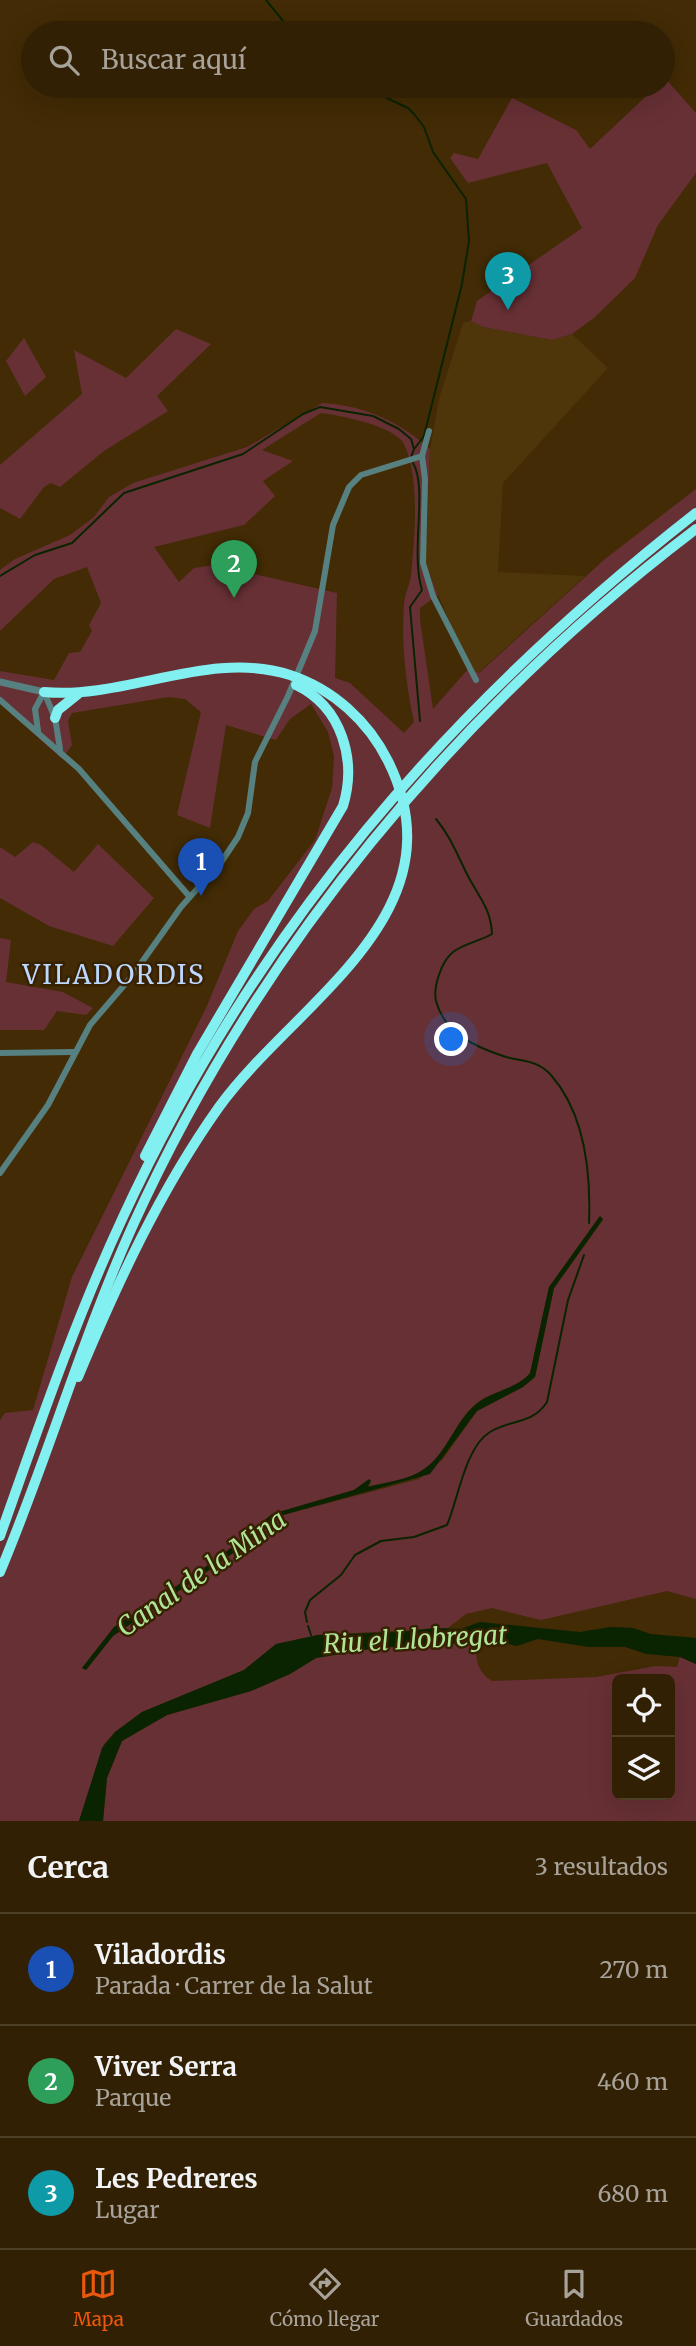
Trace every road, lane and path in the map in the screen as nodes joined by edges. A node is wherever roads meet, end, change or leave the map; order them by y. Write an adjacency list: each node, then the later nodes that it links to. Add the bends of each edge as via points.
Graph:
1 (429, 431): 2 (street)
2 (419, 455): 6 (street, via 425,479 422,563 433,596); 14 (street, via 360,474 342,500 324,563 315,631 255,762 247,813 230,849)
3 (696, 513): 18 (highway, via 534,649 407,780 292,926 178,1107 122,1218)
4 (696, 529): 19 (highway, via 543,657 411,794 282,962 189,1113 107,1285)
5 (276, 674): 9 (highway, via 246,669 201,671); 18 (highway, via 311,693 335,721 348,762 346,795 334,825 166,1113 107,1237); 19 (highway, via 292,676 340,702 384,754 405,818 405,856 398,888 386,918 367,946 253,1066 194,1146 142,1236)
6 (476, 680)
7 (0, 682): 8 (street)
8 (44, 692): 9 (highway); 11 (street); 12 (street, via 35,709)
9 (78, 694): 11 (highway)
10 (0, 700): 12 (street)
11 (55, 718): 13 (street)
12 (38, 732): 13 (street)
13 (61, 751): 14 (street)
14 (189, 896): 15 (street)
15 (74, 1052): 16 (street); 17 (street, via 48,1105)
16 (0, 1053)
17 (0, 1173)
18 (68, 1349): 20 (highway)
19 (52, 1430): 21 (highway)
20 (0, 1536)
21 (0, 1572)

